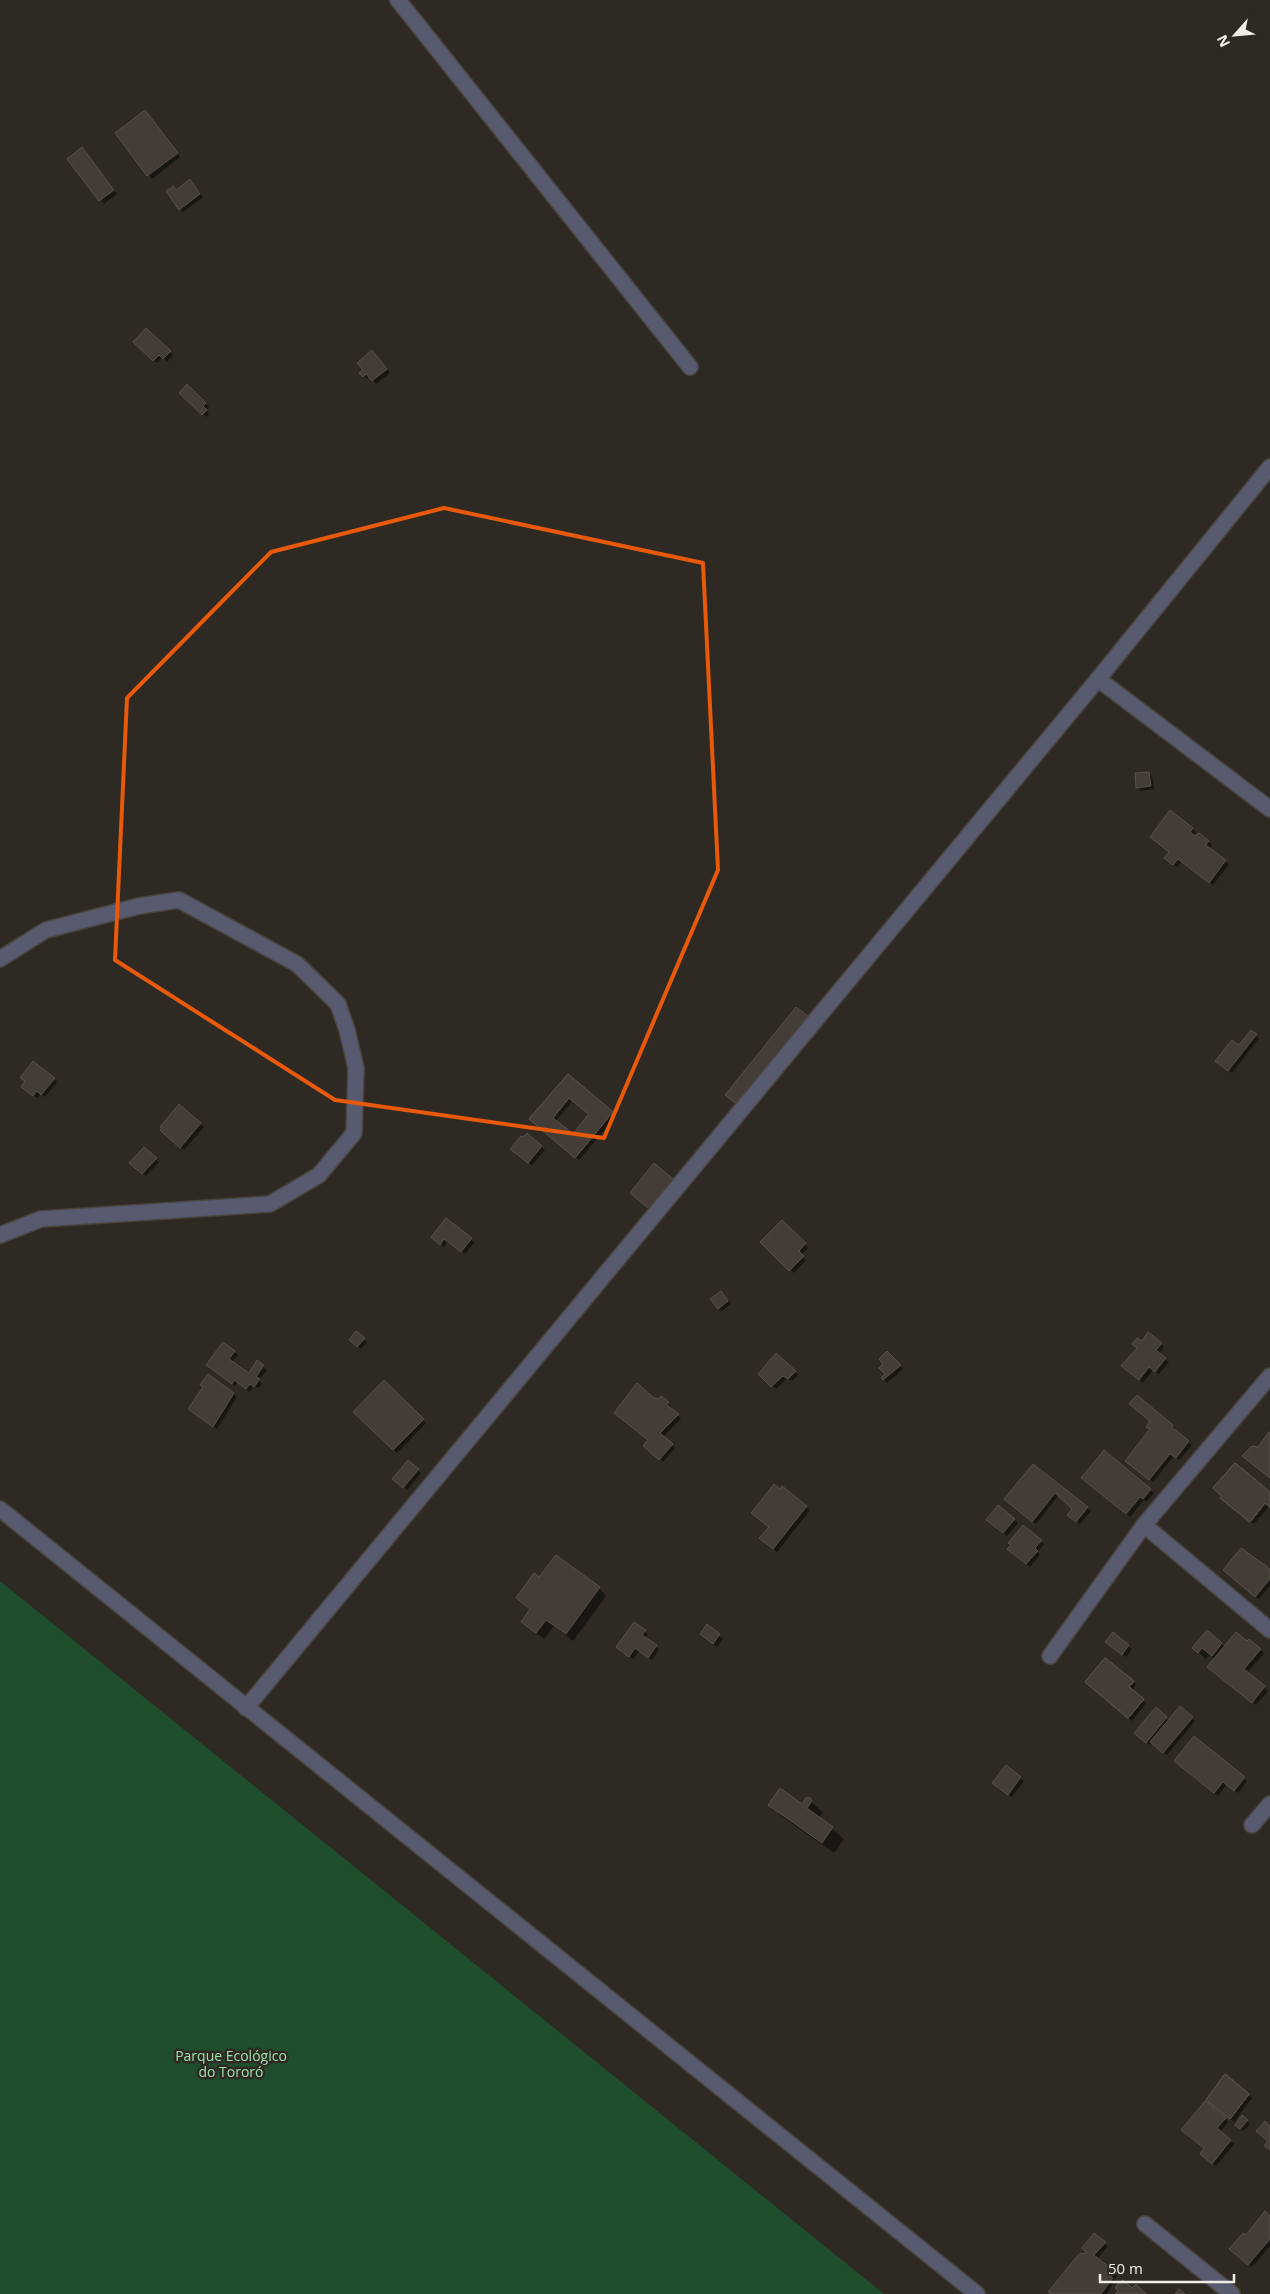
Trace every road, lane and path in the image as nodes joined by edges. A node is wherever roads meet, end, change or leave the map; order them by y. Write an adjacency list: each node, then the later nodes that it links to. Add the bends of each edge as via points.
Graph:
1 (398, 0): 2 (street)
2 (690, 367)
3 (1270, 466): 4 (street)
4 (1098, 679): 5 (street); 13 (street)
5 (1270, 809)
6 (0, 959): 7 (street, via 46,930 139,906 179,900 297,964 338,1004 356,1068 354,1133 319,1175 270,1204 42,1219)
7 (0, 1235)
8 (1270, 1376): 10 (street)
9 (0, 1509): 13 (street)
10 (1144, 1525): 11 (street); 12 (street)
11 (1270, 1630)
12 (1050, 1656)
13 (246, 1708): 17 (street)
14 (1270, 1804): 15 (street)
15 (1252, 1825)
16 (1145, 2224): 18 (street)
17 (978, 2294)
18 (1232, 2294)

